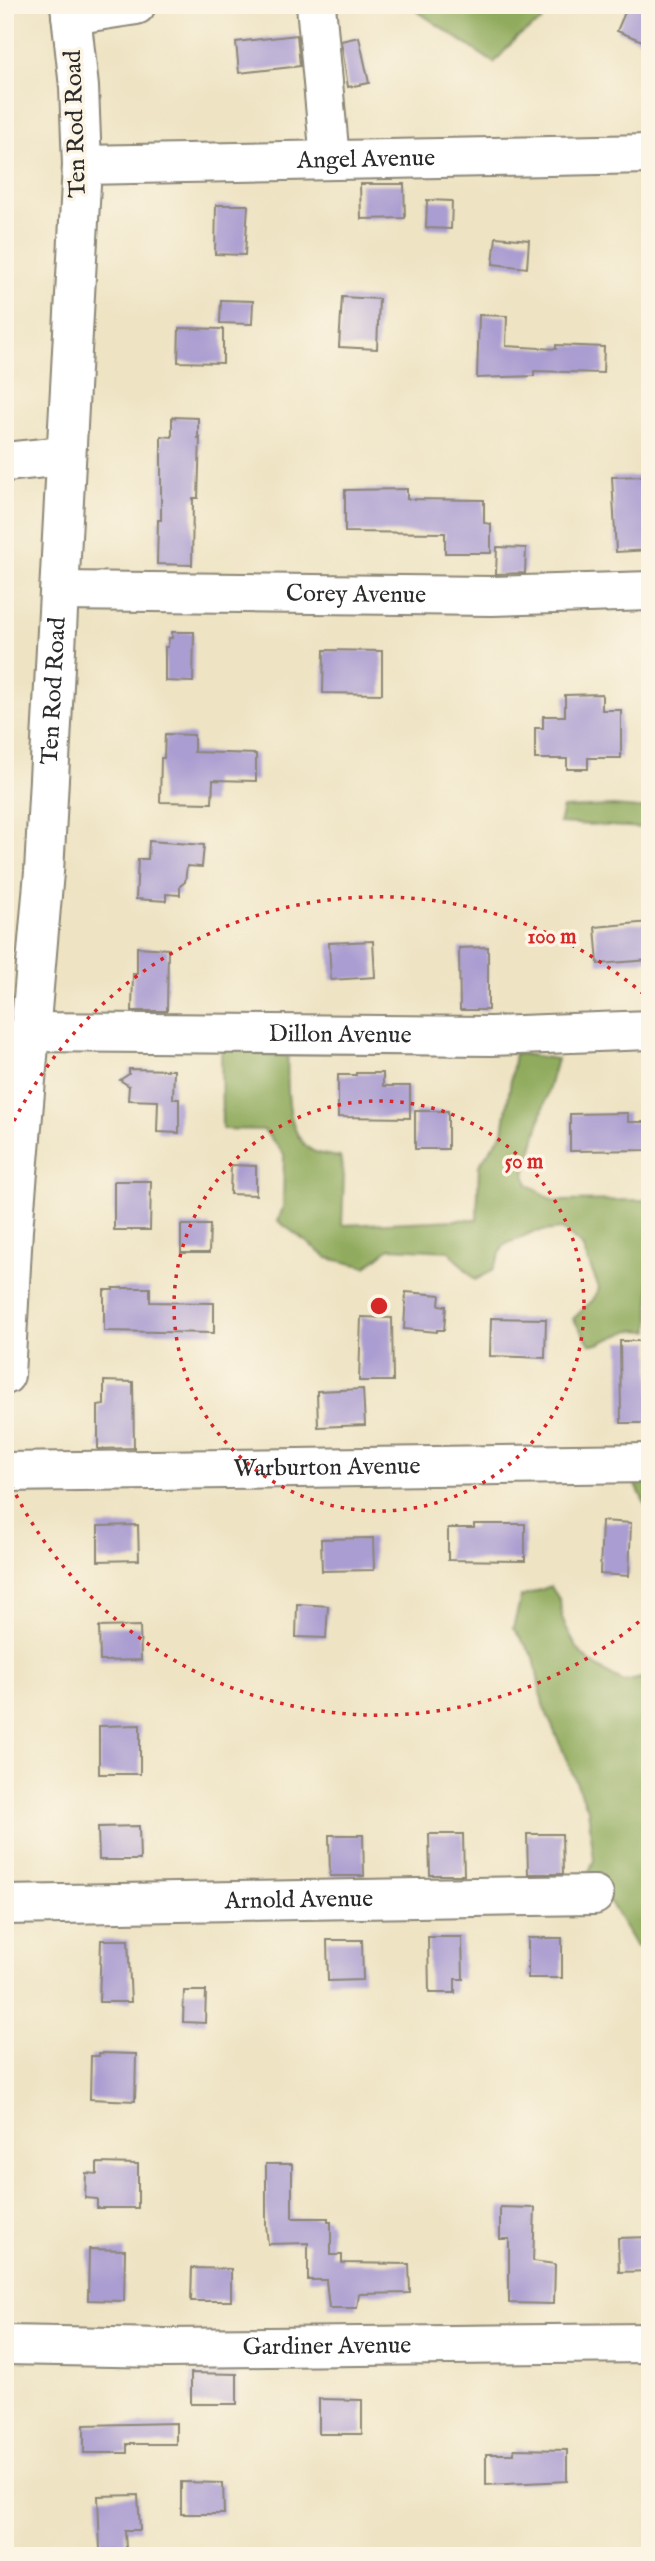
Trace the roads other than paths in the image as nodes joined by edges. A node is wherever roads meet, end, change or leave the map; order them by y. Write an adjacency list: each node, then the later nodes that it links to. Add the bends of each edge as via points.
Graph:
1 (136, 5): 3 (street)
2 (316, 5): 5 (street)
3 (70, 10): 6 (street, Ten Rod Road)
4 (650, 154): 5 (street, Angel Avenue)
5 (330, 160): 6 (street, Angel Avenue)
6 (82, 165): 7 (street, Ten Rod Road)
7 (64, 456): 8 (street); 9 (street, Ten Rod Road)
8 (5, 461)
9 (60, 591): 10 (street, Corey Avenue, via 492,596); 12 (street, Ten Rod Road)
10 (650, 591)
11 (650, 1030): 12 (street, Dillon Avenue, via 491,1036)
12 (30, 1032): 13 (street, Ten Rod Road)
13 (9, 1230): 14 (street, Ten Rod Road)
14 (5, 1375)
15 (650, 1463): 16 (street, Warburton Avenue)
16 (5, 1472)
17 (594, 1895): 18 (street, Arnold Avenue)
18 (5, 1905)
19 (650, 2343): 20 (street, Gardiner Avenue)
20 (5, 2345)

